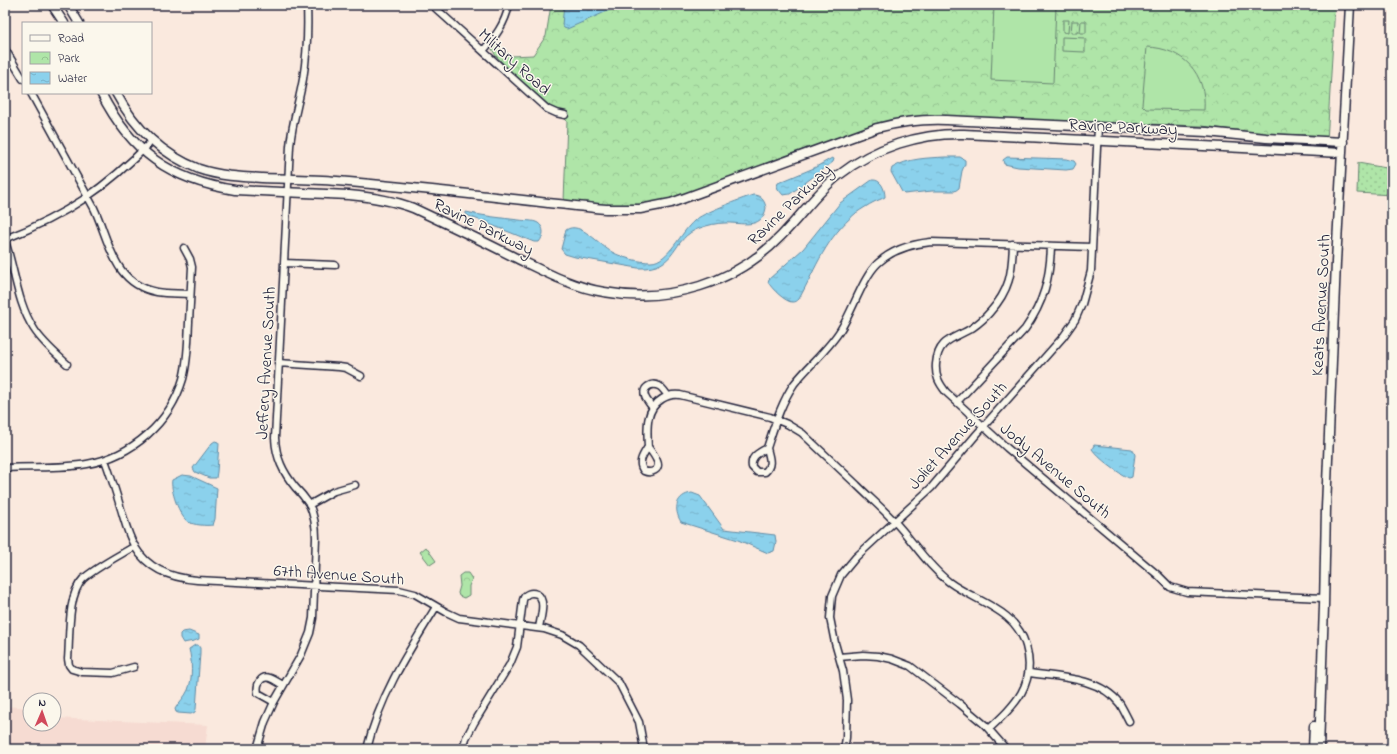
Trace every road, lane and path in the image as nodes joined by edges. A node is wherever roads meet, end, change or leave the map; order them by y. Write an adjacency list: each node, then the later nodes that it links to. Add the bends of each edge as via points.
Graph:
1 (52, 5): 7 (street)
2 (68, 5): 8 (street)
3 (307, 5): 22 (street, Jeffery Avenue South, via 306,55 292,130)
4 (432, 5): 10 (street, Military Road)
5 (508, 5): 10 (street, via 500,29)
6 (1350, 5): 19 (street, Keats Avenue South)
7 (63, 22)
8 (78, 22)
9 (5, 49): 11 (street)
10 (483, 51): 15 (street, Military Road, via 547,109)
11 (22, 77)
12 (32, 94): 24 (street)
13 (102, 94): 20 (street, Ravine Parkway, via 120,125)
14 (117, 94): 18 (street, Ravine Parkway, via 130,116)
15 (565, 115)
16 (1098, 127): 17 (street, Joliet Avenue South); 19 (street, Ravine Parkway); 22 (street, Ravine Parkway, via 946,120 899,123 877,128 670,203 628,210 359,183)
17 (1097, 140): 21 (street, Ravine Parkway); 23 (street, Ravine Parkway, via 948,134 921,137 891,146 840,174 816,196 774,244 746,265 700,286 675,293 652,295 616,294 578,286 424,213 397,203 365,196); 28 (street, Joliet Avenue South)
18 (152, 141): 20 (street); 22 (street, Ravine Parkway, via 176,158 206,171)
19 (1343, 142): 21 (street, Keats Avenue South)
20 (142, 150): 23 (street, Ravine Parkway, via 174,172 201,183 235,190); 24 (street, via 116,175)
21 (1342, 153): 50 (street, Keats Avenue South, via 1329,423)
22 (288, 179): 23 (street, Jeffery Avenue South)
23 (287, 192): 30 (street, Jeffery Avenue South)
24 (88, 196): 25 (street, via 47,221); 32 (street, via 115,262 127,278 150,290)
25 (5, 240): 34 (street, via 30,323 39,337)
26 (1013, 244): 27 (street); 37 (street, Jody Avenue South, via 1010,278 998,302 980,322 949,339 939,350 937,378 946,392); 39 (street, via 930,242 910,244 886,256 870,274 840,330 794,385)
27 (1051, 246): 28 (street); 37 (street, via 1047,284 1031,320)
28 (1092, 247): 40 (street, Joliet Avenue South, via 1091,271 1075,320 1064,337)
29 (184, 248): 32 (street, via 191,264)
30 (284, 262): 31 (street); 33 (street, Jeffery Avenue South)
31 (335, 265)
32 (190, 294): 43 (street, via 186,363 176,397 167,414 151,432 134,446)
33 (278, 363): 35 (street, via 339,367); 46 (street, Jeffery Avenue South, via 274,433 277,454 287,476)
34 (67, 364)
35 (361, 376)
36 (668, 396): 38 (street); 38 (street, via 659,386 654,384 647,387 644,395); 39 (street, via 680,395)
37 (957, 402): 40 (street, Jody Avenue South)
38 (652, 407): 41 (street)
39 (777, 419): 42 (street); 47 (street, via 802,433)
40 (983, 427): 47 (street, Joliet Avenue South, via 931,488); 50 (street, Jody Avenue South, via 1170,586 1186,592)
41 (648, 447)
42 (767, 448)
43 (105, 460): 44 (street, via 79,465); 48 (street, 67th Avenue South)
44 (5, 468)
45 (355, 485): 46 (street, via 334,491)
46 (309, 505): 49 (street, Jeffery Avenue South, via 316,531)
47 (894, 521): 54 (street, Joliet Avenue South, via 841,575 832,596 830,618); 56 (street, via 943,577 1012,621 1023,636 1029,658)
48 (135, 546): 49 (street, 67th Avenue South, via 152,565 178,578); 55 (street, via 88,575 77,587 71,606 68,659 72,669 82,672 116,673)
49 (314, 586): 51 (street, 67th Avenue South, via 399,590 415,594); 57 (street, Jeffery Avenue South, via 312,626 308,640)
50 (1324, 602): 67 (street, Keats Avenue South, via 1321,613); 68 (street, Keats Avenue South)
51 (436, 607): 52 (street, 67th Avenue South, via 463,619); 62 (street, via 388,689)
52 (520, 626): 53 (street, 67th Avenue South); 53 (street, via 524,598 535,593 542,600); 63 (street, via 517,647 510,664 466,738)
53 (539, 628): 64 (street, 67th Avenue South, via 562,635 579,645 618,683 639,722)
54 (839, 657): 60 (street, via 878,656 910,666); 65 (street, Joliet Avenue South, via 847,700)
55 (134, 667)
56 (1029, 673): 59 (street, via 1092,685 1108,693 1118,702); 60 (street, via 1015,703)
57 (283, 685): 58 (street, Jeffery Avenue South); 58 (street, via 269,678 262,678 259,682 258,693)
58 (274, 702): 61 (street, Jeffery Avenue South, via 265,722)
59 (1129, 721)
60 (989, 729): 66 (street)
61 (258, 749)
62 (367, 749)
63 (463, 749)
64 (644, 749)
65 (844, 749)
66 (1006, 749)
67 (1313, 749)
68 (1319, 749)

